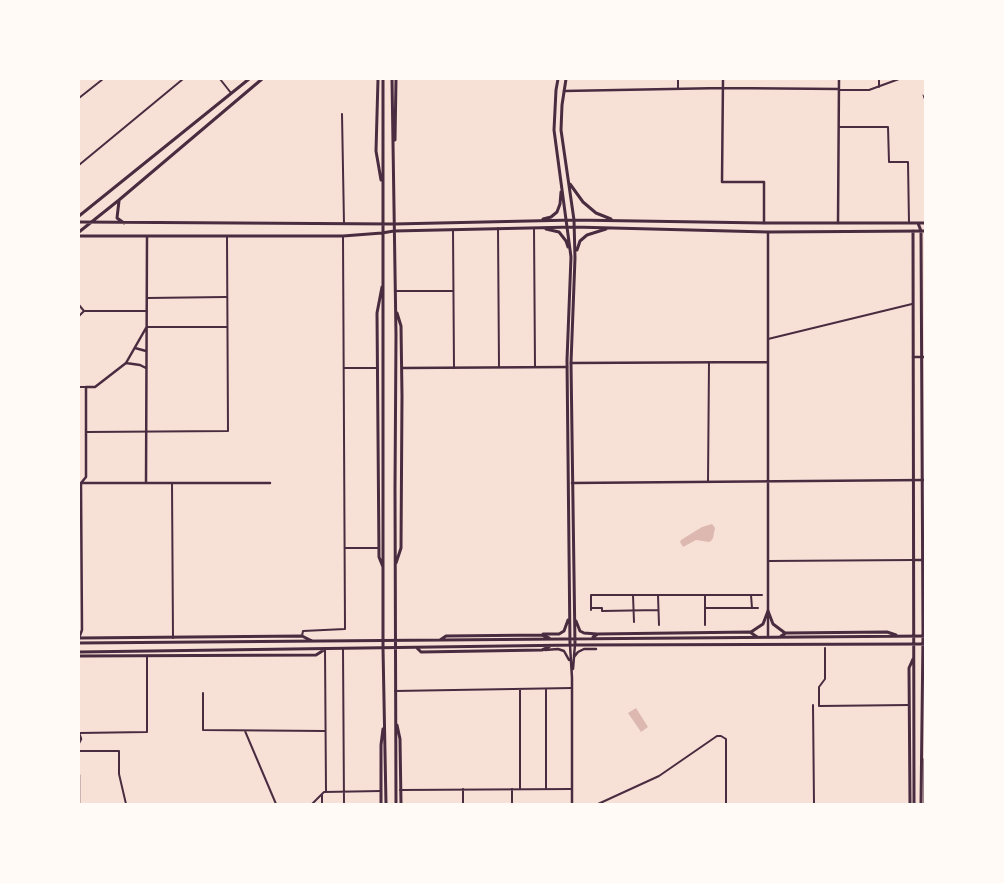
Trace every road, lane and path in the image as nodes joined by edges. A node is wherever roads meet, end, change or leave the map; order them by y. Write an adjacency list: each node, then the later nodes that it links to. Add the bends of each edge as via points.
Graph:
1 (103, 79): 24 (street)
2 (183, 79): 29 (street)
3 (220, 79): 22 (street)
4 (249, 79): 22 (main road)
5 (262, 79): 33 (main road)
6 (378, 79): 32 (main road, via 376,151)
7 (383, 79): 32 (main road)
8 (392, 79): 28 (main road)
9 (396, 79): 28 (main road)
10 (558, 79): 31 (main road, via 554,130)
11 (566, 79): 21 (main road)
12 (678, 79): 19 (street)
13 (723, 79): 18 (street)
14 (839, 79): 20 (street)
15 (878, 79): 17 (street)
16 (899, 79): 17 (street)
17 (879, 86): 20 (street, via 869,90)
18 (723, 88): 19 (street); 20 (street); 41 (street, via 722,182 764,182)
19 (678, 89): 21 (street)
20 (839, 90): 27 (street)
21 (564, 91): 30 (main road, via 561,130)
22 (231, 93): 34 (main road)
23 (923, 95): 25 (lane)
24 (79, 98)
25 (925, 101)
26 (342, 114): 47 (street)
27 (839, 127): 42 (street); 43 (street, via 888,127 889,162 908,162)
28 (393, 158): 49 (main road)
29 (79, 165)
30 (568, 179): 37 (main road); 38 (main road, via 583,202 596,213)
31 (561, 187): 35 (main road, via 557,212 551,217); 36 (main road)
32 (382, 193): 48 (main road)
33 (119, 200): 40 (main road); 46 (main road, via 116,218)
34 (79, 216)
35 (534, 220): 36 (main road); 49 (main road)
36 (566, 220): 37 (main road); 50 (main road)
37 (574, 220): 38 (main road); 51 (main road)
38 (614, 220): 41 (main road)
39 (79, 222): 40 (main road)
40 (91, 223): 46 (main road); 61 (main road)
41 (764, 223): 42 (main road)
42 (838, 223): 43 (main road)
43 (909, 223): 44 (main road)
44 (918, 223): 45 (main road); 56 (main road); 57 (main road)
45 (925, 223)
46 (125, 224): 47 (main road)
47 (344, 224): 48 (main road)
48 (382, 224): 49 (main road); 60 (main road)
49 (394, 224): 58 (main road)
50 (568, 227): 51 (main road); 53 (main road); 65 (main road)
51 (574, 227): 54 (main road); 66 (main road)
52 (498, 228): 53 (main road); 55 (main road); 98 (street)
53 (535, 228): 65 (main road, via 559,232 566,241); 91 (street)
54 (614, 228): 59 (main road); 66 (main road, via 587,235 580,241)
55 (453, 230): 58 (main road); 69 (street)
56 (914, 230): 57 (main road); 59 (main road); 74 (main road)
57 (923, 230): 73 (main road)
58 (394, 231): 60 (main road); 68 (main road)
59 (768, 232): 82 (street)
60 (382, 233): 63 (main road); 67 (main road)
61 (80, 235): 64 (main road)
62 (227, 236): 63 (main road); 64 (main road); 70 (street)
63 (343, 236): 94 (street)
64 (147, 237): 71 (street)
65 (570, 256): 92 (main road)
66 (575, 260): 90 (main road)
67 (384, 279): 95 (main road, via 377,313); 117 (main road)
68 (395, 291): 69 (street); 76 (main road)
69 (453, 291): 97 (street)
70 (226, 297): 71 (street); 81 (street)
71 (147, 298): 78 (street)
72 (925, 298): 73 (street)
73 (921, 302): 86 (main road)
74 (914, 304): 82 (street); 85 (main road)
75 (79, 305): 77 (street)
76 (396, 307): 96 (main road, via 401,326); 118 (main road)
77 (84, 311): 78 (street); 79 (street)
78 (147, 311): 80 (street)
79 (79, 316)
80 (146, 327): 81 (street); 83 (street); 84 (street)
81 (226, 327): 102 (street, via 228,431)
82 (768, 339): 88 (street)
83 (135, 348): 84 (street); 89 (street)
84 (146, 351): 93 (street)
85 (914, 357): 86 (street); 103 (main road)
86 (923, 357): 104 (main road)
87 (709, 362): 88 (street); 90 (street); 105 (street)
88 (768, 362): 106 (street)
89 (126, 363): 93 (street); 100 (street, via 95,387)
90 (571, 363): 111 (main road)
91 (535, 367): 92 (street); 98 (street)
92 (567, 367): 128 (main road)
93 (146, 368): 102 (street)
94 (344, 368): 95 (street); 112 (street)
95 (378, 368): 113 (main road)
96 (402, 368): 97 (street); 118 (main road, via 401,548)
97 (454, 368): 98 (street)
98 (499, 368)
99 (79, 387): 100 (street)
100 (86, 387): 101 (street)
101 (86, 432): 102 (street); 107 (street, via 86,477)
102 (146, 432): 108 (street)
103 (914, 480): 104 (street); 106 (street); 114 (main road)
104 (923, 480): 115 (main road)
105 (708, 482): 106 (street); 111 (street)
106 (768, 482): 116 (street)
107 (80, 483): 108 (street); 124 (street)
108 (146, 483): 109 (street)
109 (172, 483): 110 (street); 147 (street)
110 (270, 483)
111 (572, 483): 128 (main road)
112 (345, 548): 113 (street); 139 (street, via 345,628 302,631)
113 (379, 548): 117 (main road)
114 (913, 560): 115 (street); 116 (street); 141 (main road)
115 (924, 560): 142 (main road)
116 (768, 561): 131 (street)
117 (384, 568): 152 (main road)
118 (395, 568): 153 (main road)
119 (633, 595): 120 (street); 129 (street); 129 (street, via 591,596 592,609)
120 (658, 595): 121 (street); 130 (street)
121 (705, 595): 122 (street); 125 (street)
122 (751, 595): 123 (street); 126 (street)
123 (762, 595)
124 (80, 596): 151 (street, via 82,630)
125 (705, 608): 126 (street); 134 (street)
126 (752, 608): 127 (street)
127 (758, 608)
128 (572, 610): 137 (main road, via 564,631); 138 (main road, via 580,631); 150 (main road)
129 (634, 610): 130 (street); 132 (street)
130 (658, 610): 133 (street)
131 (768, 611): 135 (main road, via 763,624); 136 (main road, via 773,624); 145 (street)
132 (634, 622)
133 (659, 625)
134 (705, 625)
135 (750, 632): 138 (main road); 144 (main road)
136 (786, 633): 140 (main road, via 887,632); 146 (main road)
137 (542, 634): 149 (main road); 154 (main road, via 446,636)
138 (598, 634): 148 (main road)
139 (302, 636): 143 (main road); 157 (main road)
140 (899, 636): 141 (main road); 146 (main road)
141 (914, 636): 142 (main road); 158 (main road)
142 (924, 636): 159 (main road)
143 (219, 637): 147 (main road); 155 (main road); 156 (main road)
144 (757, 637): 145 (main road); 148 (main road)
145 (768, 637): 146 (main road)
146 (779, 637)
147 (173, 638): 151 (main road)
148 (591, 638): 150 (main road)
149 (552, 639): 150 (main road); 154 (main road)
150 (572, 639): 160 (main road)
151 (79, 640): 155 (main road)
152 (383, 641): 153 (main road); 157 (main road); 162 (main road)
153 (395, 641): 154 (main road); 163 (main road)
154 (438, 641)
155 (204, 642): 156 (main road)
156 (231, 642): 157 (main road)
157 (314, 642)
158 (914, 644): 159 (main road); 160 (main road); 175 (main road)
159 (924, 644): 173 (main road)
160 (572, 645): 161 (main road); 174 (street)
161 (552, 646): 164 (main road); 169 (main road)
162 (383, 648): 163 (main road); 167 (main road); 185 (main road)
163 (395, 648): 164 (main road); 181 (main road)
164 (417, 648): 169 (main road, via 421,652)
165 (825, 648): 183 (street, via 819,706)
166 (325, 649): 167 (main road); 170 (main road); 172 (main road, via 316,655); 187 (street)
167 (342, 649): 201 (street)
168 (596, 649): 174 (street, via 584,649)
169 (542, 650): 177 (street, via 564,651 569,658)
170 (79, 652)
171 (79, 656): 172 (main road)
172 (147, 656): 188 (street, via 147,732)
173 (922, 656): 176 (main road); 221 (main road)
174 (572, 657): 177 (street)
175 (914, 657): 183 (main road, via 909,668); 220 (main road)
176 (925, 667)
177 (572, 678): 178 (street)
178 (572, 688): 180 (street); 197 (street)
179 (520, 689): 180 (street); 181 (street); 195 (street)
180 (546, 689): 196 (street)
181 (395, 691): 198 (main road)
182 (203, 693): 186 (street, via 204,730)
183 (909, 705): 219 (main road)
184 (813, 706): 218 (street)
185 (384, 716): 199 (main road); 210 (main road)
186 (245, 731): 187 (street); 205 (street)
187 (325, 731): 200 (street)
188 (79, 733): 189 (street)
189 (79, 744)
190 (79, 751): 204 (street, via 119,751 119,774)
191 (925, 759): 221 (main road)
192 (79, 775): 203 (street)
193 (463, 789): 194 (street); 198 (street); 213 (street)
194 (512, 789): 195 (street); 214 (street)
195 (520, 789): 196 (street)
196 (546, 789): 197 (street)
197 (572, 789): 215 (street)
198 (398, 790): 211 (main road); 212 (main road)
199 (381, 791): 201 (street); 209 (main road)
200 (326, 792): 201 (street); 202 (street)
201 (344, 792): 208 (street)
202 (322, 795): 206 (street); 207 (street)
203 (79, 804)
204 (126, 804)
205 (276, 804)
206 (312, 804)
207 (322, 804)
208 (344, 804)
209 (381, 804)
210 (386, 804)
211 (396, 804)
212 (401, 804)
213 (463, 804)
214 (512, 804)
215 (572, 804)
216 (598, 804): 217 (street, via 659,776 721,736 726,739)
217 (726, 804)
218 (814, 804)
219 (910, 804)
220 (914, 804)
221 (923, 804)

